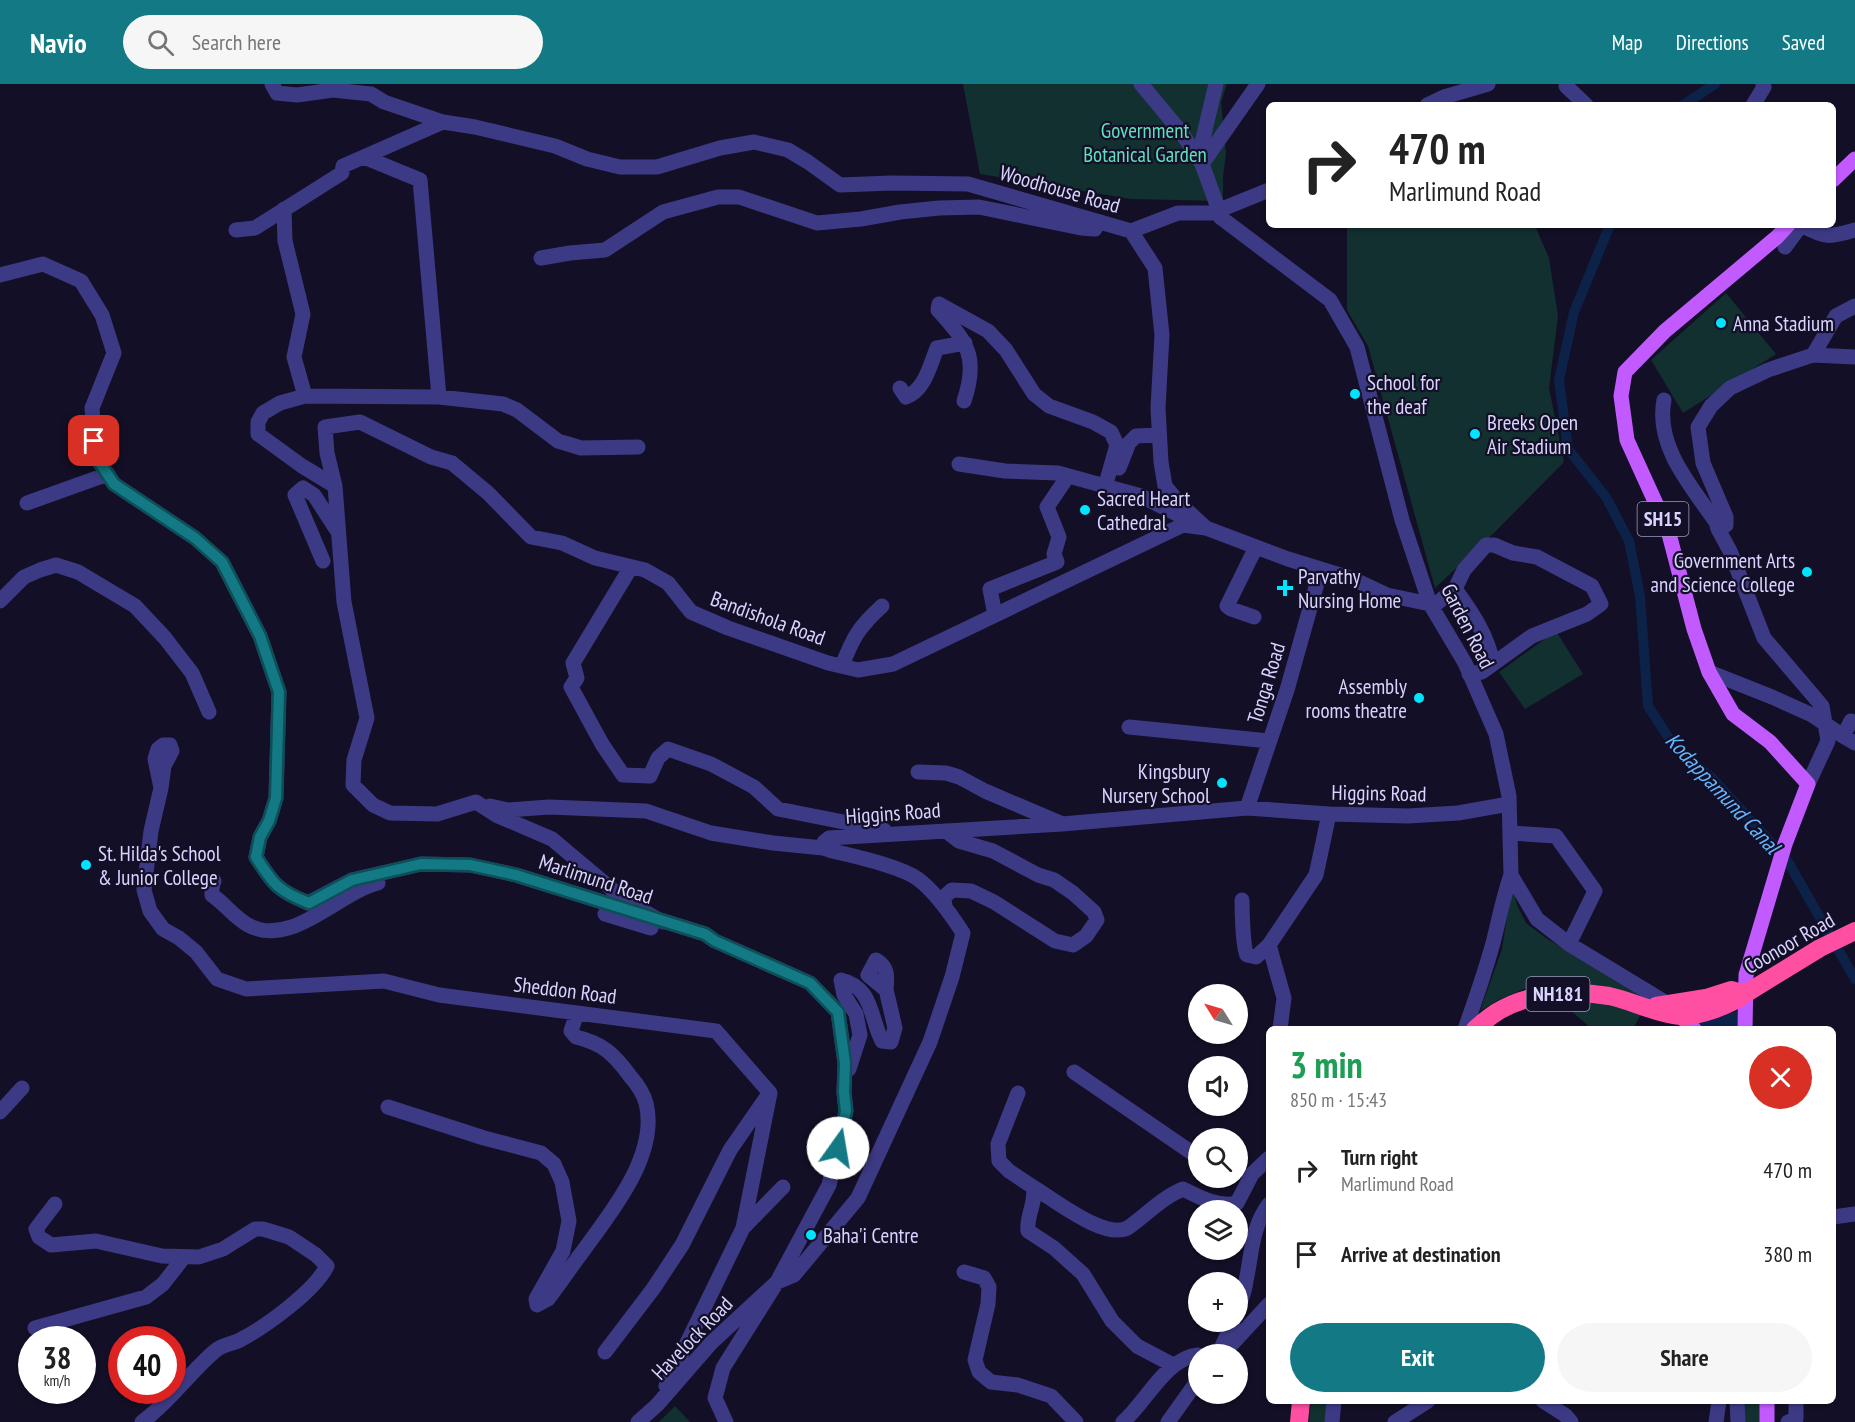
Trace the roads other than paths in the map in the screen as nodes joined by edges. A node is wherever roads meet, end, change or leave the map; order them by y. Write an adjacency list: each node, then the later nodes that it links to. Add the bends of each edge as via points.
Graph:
1 (272, 84): 11 (street, Woodhouse Road, via 277,93 297,95 333,90 371,94)
2 (1141, 84): 14 (street)
3 (1216, 84): 14 (street, via 1200,152)
4 (1258, 84): 14 (street)
5 (1488, 84): 8 (street)
6 (1764, 85): 10 (street)
7 (1566, 86): 9 (street)
8 (1433, 102)
9 (1583, 102)
10 (1755, 102)
11 (443, 123): 12 (street); 24 (street, Woodhouse Road, via 555,146 620,167 657,167 754,142 788,150 840,185 968,184)
12 (364, 157): 17 (street, via 343,166 342,173); 34 (street, via 420,180)
13 (1855, 159): 15 (main road)
14 (1202, 164): 18 (street)
15 (1836, 177)
16 (1266, 191): 18 (street)
17 (284, 209): 22 (street, via 255,228); 33 (street, via 285,241 303,314 294,357)
18 (1219, 212): 24 (street, Woodhouse Road, via 1178,213); 55 (street, Garden Road, via 1330,300 1357,347 1402,520)
19 (1785, 228): 60 (main road, SH15, via 1657,339 1626,372 1621,396 1627,440 1668,530)
20 (1799, 228): 25 (street)
21 (1806, 228): 23 (street, via 1821,236)
22 (236, 230)
23 (1855, 230)
24 (1131, 231): 26 (street, via 1081,228 979,207 818,223 739,197 718,197 663,212 605,250); 37 (street, via 1155,268 1162,335)
25 (1785, 247)
26 (541, 258)
27 (0, 275): 40 (street, Marlimund Road, via 43,264 81,281 102,315 114,353 92,408 96,457)
28 (1855, 306): 30 (street, via 1836,316)
29 (965, 343): 32 (street, via 938,348 915,394 906,397); 36 (street, via 972,375); 43 (street, via 938,310 939,304 988,331 1006,350 1034,394 1049,406 1111,432 1117,445)
30 (1813, 355): 31 (street); 45 (street, via 1768,369 1730,388 1711,406 1698,427 1703,463 1726,517 1726,525)
31 (1855, 357)
32 (900, 388)
33 (305, 396): 34 (street); 42 (street, via 263,412 258,434)
34 (439, 397): 38 (street, via 503,404 558,441 581,448)
35 (1664, 400): 45 (street, via 1661,416 1673,460)
36 (964, 401)
37 (1160, 435): 43 (street, via 1136,436 1129,443); 46 (street, via 1166,486)
38 (638, 447)
39 (959, 464): 41 (street)
40 (108, 474): 44 (street); 84 (street, Marlimund Road, via 114,484 195,538 222,562 260,636 279,692 276,798 256,857 272,882 288,895 309,903 352,880 421,864 470,865 516,875)
41 (1068, 476): 43 (street); 56 (street, via 1047,507 1059,537 1054,554 1057,562 990,589)
42 (335, 486): 47 (street, Bandishola Road); 50 (street, Bandishola Road, via 325,427 360,422 431,457 452,463 531,537 562,543 595,558)
43 (1109, 488): 46 (street, via 1141,496)
44 (27, 503)
45 (1717, 525): 64 (street, via 1764,638 1822,706)
46 (1206, 528): 48 (street, Bandishola Road); 56 (street, Bandishola Road, via 1183,525)
47 (339, 532): 49 (street, via 314,495 303,488 296,495); 71 (street, Bandishola Road, via 344,602 367,718 354,760 353,785 373,805 390,813 437,814)
48 (1256, 547): 51 (street, Bandishola Road); 57 (street, via 1227,606)
49 (323, 561)
50 (632, 567): 59 (street, Bandishola Road, via 668,583 691,612); 78 (street, via 573,663 577,678 571,687 623,775 650,776 668,749 711,764 754,787 778,809)
51 (1321, 569): 55 (street, Bandishola Road, via 1386,595); 67 (street, Tonga Road)
52 (1455, 589): 55 (street); 58 (street, via 1485,636); 58 (street, via 1464,570 1486,545 1537,557 1592,586 1601,604 1587,614 1532,636)
53 (0, 601): 62 (street, via 24,577 40,570 56,565 78,572 135,606 165,638 192,674)
54 (882, 606): 59 (street, via 854,637)
55 (1431, 606): 61 (street, Garden Road)
56 (995, 615): 59 (street, Bandishola Road, via 893,664 858,670)
57 (1254, 617)
58 (1493, 664): 61 (street, via 1482,672)
59 (842, 666)
60 (1709, 672): 64 (street, via 1772,696); 69 (main road, SH15, via 1733,714 1770,742)
61 (1469, 674): 72 (street, Garden Road, via 1496,734)
62 (209, 712)
63 (1855, 723): 66 (street, via 1851,721)
64 (1823, 724): 66 (street); 69 (street, via 1828,741)
65 (1129, 727): 67 (street)
66 (1849, 739)
67 (1269, 741): 73 (street, Tonga Road)
68 (918, 771): 75 (street, via 959,777)
69 (1808, 784): 90 (main road, via 1783,851 1746,975)
70 (161, 788): 91 (street, Sheddon Road, via 144,890 150,911 163,929 196,952 217,979 246,989 384,981 439,995)
71 (476, 802): 79 (street, via 507,810 549,807 646,811 711,833); 84 (street, via 552,839 627,902)
72 (1509, 804): 74 (street, Higgins Road, via 1408,816); 77 (street, Garden Road)
73 (1247, 808): 74 (street, Higgins Road); 75 (street, Higgins Road)
74 (1329, 814): 88 (street, via 1316,875)
75 (1062, 824): 76 (street, Higgins Road)
76 (946, 831): 78 (street, Higgins Road); 83 (street, via 959,841 993,850 1054,880 1094,912 1096,920 1086,936 1073,945 1055,941 971,891 952,890 944,897)
77 (1511, 833): 80 (street, Garden Road); 87 (street, via 1556,836 1595,891)
78 (899, 834): 79 (street, Higgins Road, via 829,838)
79 (823, 848): 83 (street, Higgins Road, via 918,878)
80 (1511, 875): 87 (street, via 1537,919); 94 (street)
81 (214, 881): 86 (street, via 213,895 241,920 267,932 307,921 366,886 420,873 441,873 511,881 629,923)
82 (1242, 900): 88 (street, via 1245,952 1256,957)
83 (945, 908): 118 (street, Higgins Road, via 963,933 930,1042 858,1198 794,1275)
84 (663, 922): 86 (street, Marlimund Road, via 705,934)
85 (1855, 931): 90 (highway, Coonoor Road / NH181)
86 (715, 941): 99 (street, Marlimund Road, via 810,983 838,1012 845,1063)
87 (1569, 944): 92 (street)
88 (1269, 945): 93 (street, via 1284,998)
89 (886, 990): 99 (street, via 895,1028 891,1042 882,1041 872,1009 853,982 841,980 844,995 856,1014 860,1035)
90 (1744, 994): 92 (highway, NH181, via 1714,1010); 96 (main road)
91 (577, 1013): 100 (street, Sheddon Road, via 716,1031); 102 (street, via 571,1030 576,1037 594,1041 607,1050 642,1091 647,1105 646,1142 625,1190 548,1299 537,1305 536,1299 563,1251 568,1221 562,1182 554,1164 541,1153)
92 (1681, 1016): 95 (highway, NH181, via 1610,996 1560,993 1527,999 1497,1012)
93 (1280, 1026)
94 (1466, 1026)
95 (1479, 1026)
96 (1745, 1026)
97 (1074, 1072): 104 (street)
98 (22, 1088): 103 (street)
99 (844, 1092): 118 (street, Marlimund Road, via 846,1111 829,1185)
100 (770, 1093): 114 (street); 122 (street, via 730,1150 682,1245)
101 (1018, 1093): 108 (street, via 998,1144 999,1161)
102 (388, 1107)
103 (0, 1112)
104 (1188, 1150)
105 (1266, 1161): 106 (street)
106 (1248, 1177)
107 (783, 1186): 114 (street)
108 (1033, 1187): 109 (street, via 1094,1224 1113,1231 1126,1229 1183,1189 1228,1205 1237,1203); 124 (street, via 1028,1231 1083,1274 1112,1321 1137,1346)
109 (1241, 1188)
110 (55, 1204): 115 (street, via 36,1229 39,1238 51,1245 96,1241)
111 (1266, 1208): 117 (street, via 1251,1244)
112 (1855, 1214): 113 (street)
113 (1836, 1217)
114 (743, 1228): 134 (street)
115 (184, 1257): 120 (street, via 163,1284 146,1297); 135 (street, via 199,1257 223,1249 255,1229 263,1229 289,1237 327,1266 299,1299 240,1340 216,1349)
116 (964, 1272): 138 (street, via 984,1278 989,1287 975,1360 979,1372 991,1382 1018,1385 1051,1396)
117 (1247, 1272)
118 (777, 1282): 134 (street, Havelock Road, via 711,1343); 137 (street, Marlimund Road, via 723,1368 715,1398)
119 (1266, 1307): 121 (street)
120 (42, 1326)
121 (1232, 1344)
122 (605, 1353)
123 (1188, 1358): 124 (street)
124 (1173, 1365): 139 (street)
125 (1188, 1394): 140 (street)
126 (1301, 1404): 141 (highway)
127 (1334, 1404): 142 (street)
128 (1423, 1404): 143 (street)
129 (1549, 1404): 144 (street)
130 (1719, 1404): 145 (street)
131 (1737, 1404): 146 (street)
132 (1767, 1404): 147 (main road)
133 (1796, 1404): 148 (street, via 1796,1419)
134 (657, 1405): 136 (street, Havelock Road)
135 (142, 1422)
136 (638, 1422)
137 (726, 1422)
138 (1076, 1422)
139 (1123, 1422)
140 (1168, 1422)
141 (1299, 1422)
142 (1332, 1422)
143 (1395, 1422)
144 (1570, 1422)
145 (1716, 1422)
146 (1738, 1422)
147 (1767, 1422)
148 (1788, 1422)

